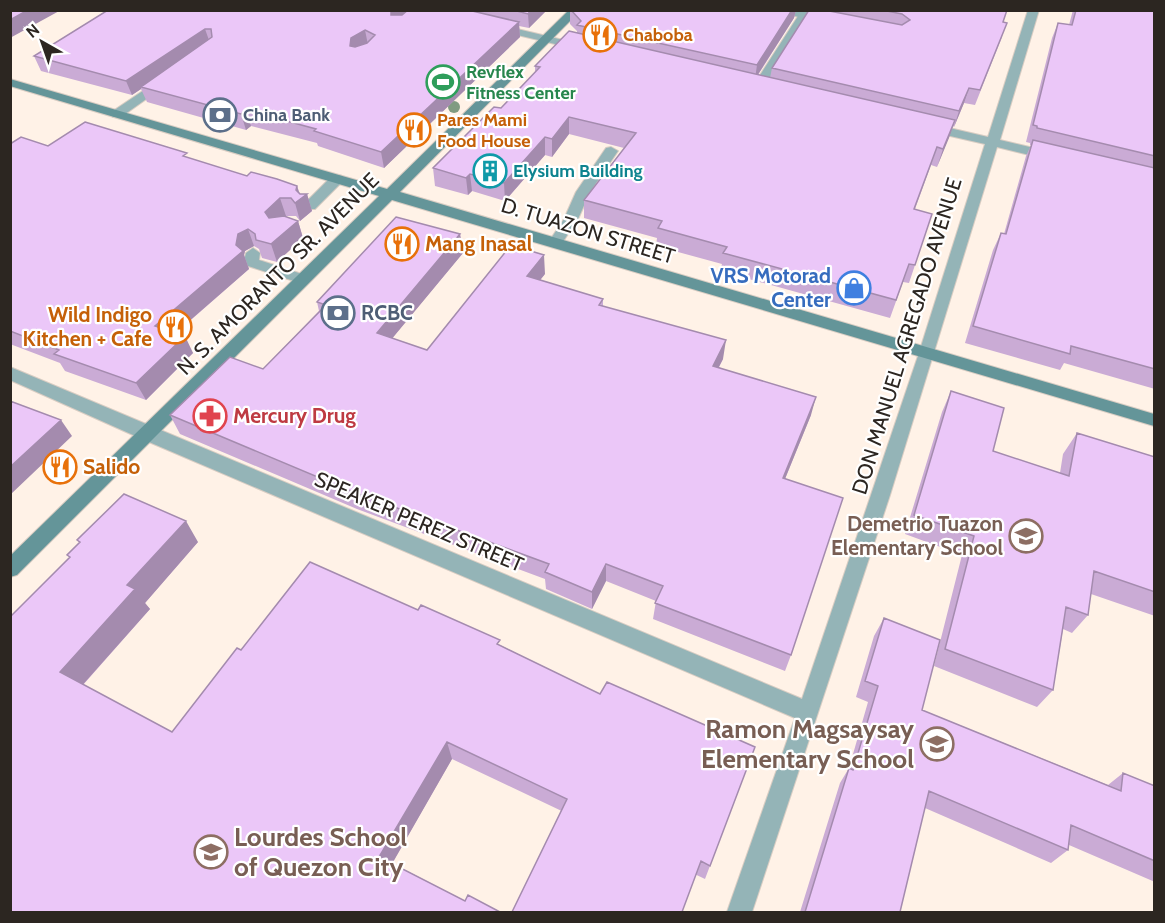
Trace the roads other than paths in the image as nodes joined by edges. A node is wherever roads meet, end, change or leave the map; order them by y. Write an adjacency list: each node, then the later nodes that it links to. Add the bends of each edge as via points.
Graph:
1 (576, 10): 7 (street, N. S. AMORANTO SR. AVENUE)
2 (780, 10): 4 (street)
3 (1034, 10): 14 (street, DON MANUEL AGREGADO AVENUE)
4 (806, 13): 5 (street); 11 (street)
5 (818, 18)
6 (478, 23): 7 (street)
7 (548, 40): 8 (street); 18 (street, N. S. AMORANTO SR. AVENUE)
8 (592, 50)
9 (175, 72): 12 (street)
10 (12, 84): 12 (street, D. TUAZON STREET)
11 (759, 86)
12 (117, 114): 17 (street, D. TUAZON STREET)
13 (910, 122): 14 (street)
14 (991, 142): 16 (street); 23 (street, DON MANUEL AGREGADO AVENUE)
15 (611, 151): 20 (street)
16 (1061, 159)
17 (336, 179): 18 (street, D. TUAZON STREET); 19 (street)
18 (389, 194): 20 (street, D. TUAZON STREET); 22 (street, N. S. AMORANTO SR. AVENUE)
19 (309, 206)
20 (555, 243): 23 (street, D. TUAZON STREET)
21 (254, 253): 22 (street, via 251,261)
22 (303, 279): 26 (street, N. S. AMORANTO SR. AVENUE)
23 (927, 354): 25 (street, D. TUAZON STREET); 28 (street, DON MANUEL AGREGADO AVENUE)
24 (10, 372): 26 (street, SPEAKER PEREZ STREET)
25 (1155, 420)
26 (148, 434): 27 (street, N. S. AMORANTO SR. AVENUE); 28 (street, SPEAKER PEREZ STREET)
27 (10, 568)
28 (809, 713): 29 (street, DON MANUEL AGREGADO AVENUE)
29 (740, 912)

